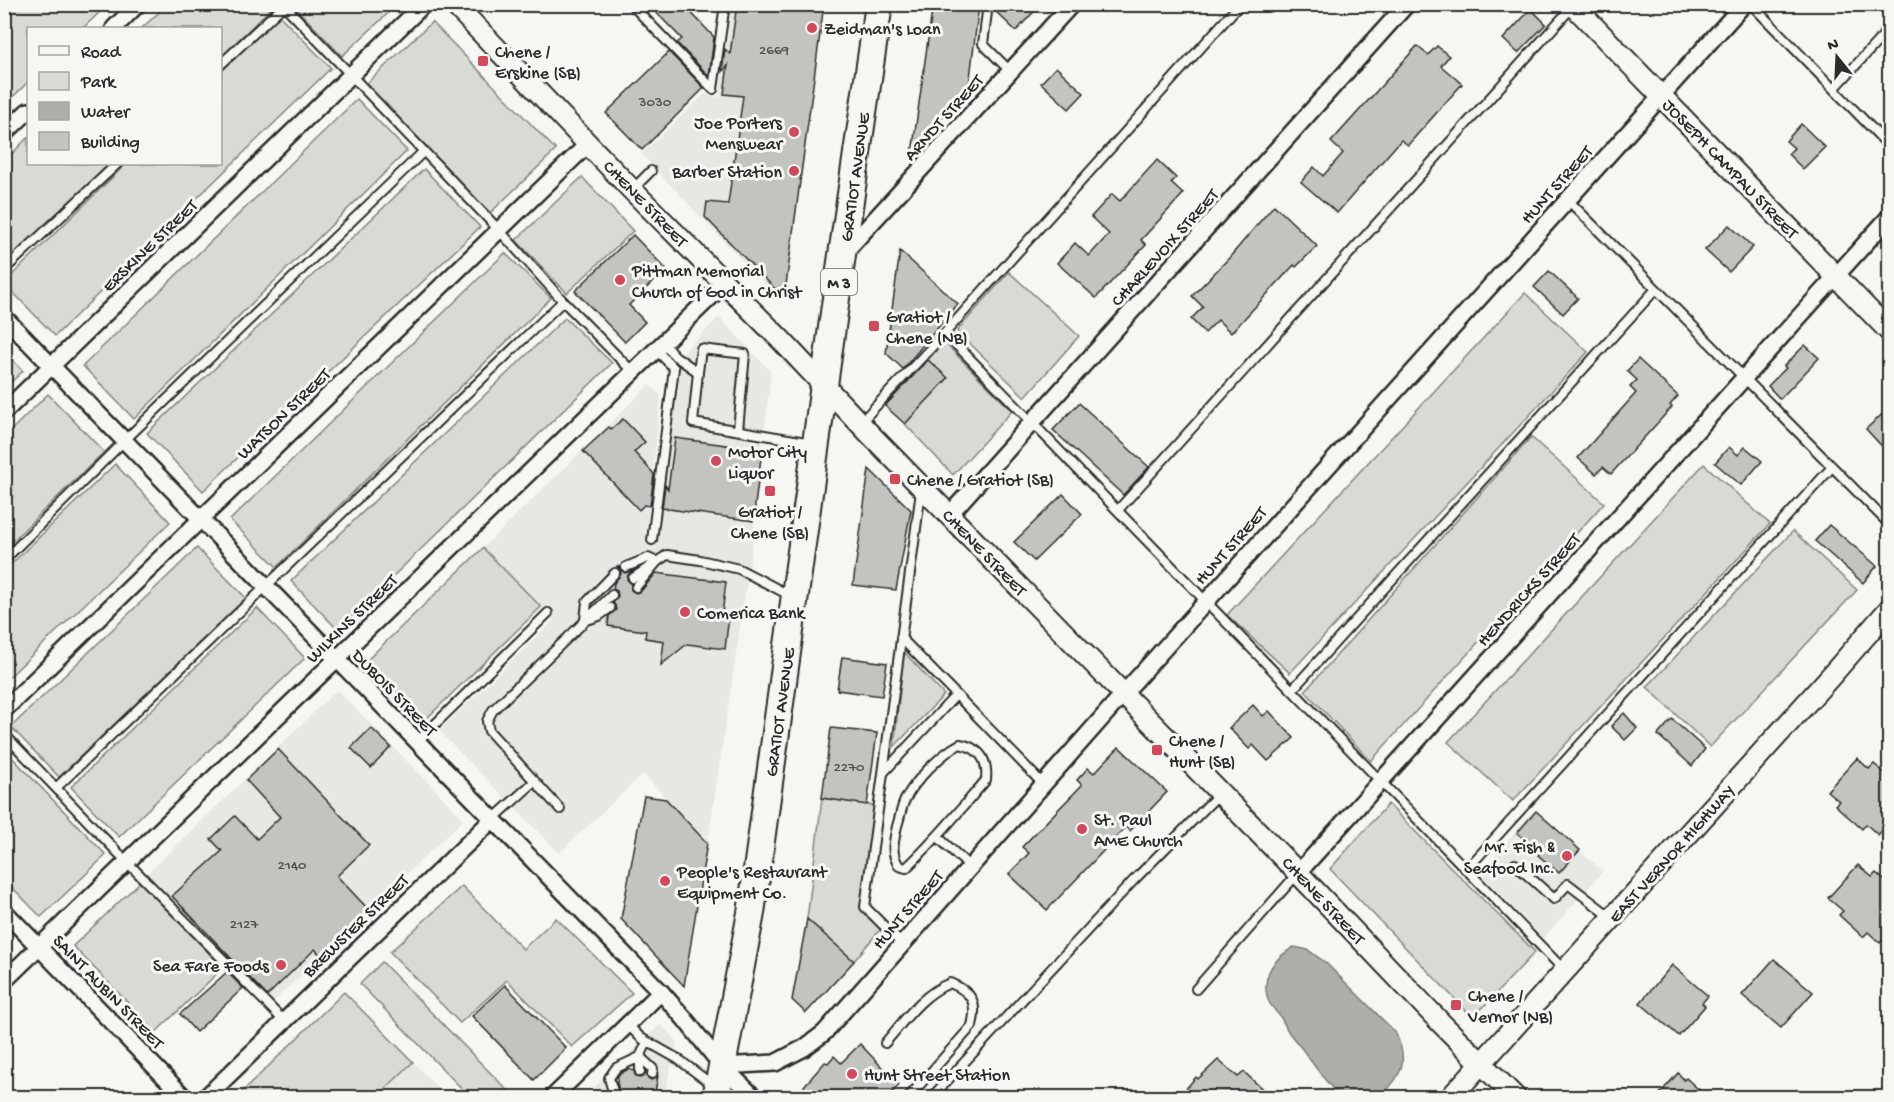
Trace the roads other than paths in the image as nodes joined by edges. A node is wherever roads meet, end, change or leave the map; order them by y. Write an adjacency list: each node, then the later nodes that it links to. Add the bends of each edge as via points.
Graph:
1 (138, 4): 15 (street)
2 (424, 4): 19 (street, ERSKINE STREET)
3 (454, 4): 24 (street, CHENE STREET)
4 (631, 4): 5 (lane, via 713,89)
5 (725, 4)
6 (879, 4): 33 (main road, GRATIOT AVENUE / M 3)
7 (988, 4): 18 (lane, via 982,44)
8 (1072, 4): 18 (street, ARNDT STREET)
9 (1240, 4): 41 (lane)
10 (1407, 4): 49 (street, CHARLEVOIX STREET)
11 (1744, 4): 21 (street, HUNT STREET)
12 (1751, 4): 20 (lane)
13 (283, 5): 17 (lane); 19 (lane)
14 (1573, 5): 21 (street, JOSEPH CAMPAU STREET); 56 (lane)
15 (115, 27)
16 (1890, 28): 20 (lane)
17 (222, 63)
18 (1011, 72): 33 (street, ARNDT STREET)
19 (350, 76): 26 (lane); 43 (street, ERSKINE STREET)
20 (1834, 89): 25 (lane)
21 (1662, 96): 30 (street, HUNT STREET); 35 (street, JOSEPH CAMPAU STREET)
22 (27, 112): 23 (street)
23 (4, 134)
24 (589, 143): 29 (street, CHENE STREET); 32 (street, WATSON STREET)
25 (1890, 147)
26 (423, 152): 32 (lane); 52 (lane)
27 (116, 165): 34 (lane)
28 (651, 171): 29 (lane)
29 (632, 190): 36 (street, CHENE STREET)
30 (1568, 200): 37 (lane); 70 (street, HUNT STREET)
31 (1890, 216): 35 (street, HENDRICKS STREET)
32 (499, 230): 38 (lane); 58 (street, WATSON STREET)
33 (842, 255): 47 (main road, GRATIOT AVENUE / M 3)
34 (4, 270)
35 (1836, 276): 40 (street, JOSEPH CAMPAU STREET); 46 (street, HENDRICKS STREET)
36 (725, 283): 42 (street, WILKINS STREET); 47 (street, CHENE STREET)
37 (1656, 289): 46 (lane); 77 (lane)
38 (563, 301): 44 (lane); 66 (lane)
39 (4, 317): 43 (street, DUBOIS STREET)
40 (1890, 332)
41 (945, 333): 49 (lane); 50 (lane)
42 (659, 347): 44 (street, WILKINS STREET); 45 (lane); 60 (lane, via 674,368)
43 (52, 366): 48 (street, ERSKINE STREET); 52 (street, DUBOIS STREET)
44 (633, 372): 76 (street, WILKINS STREET)
45 (698, 372): 51 (lane, via 693,423); 51 (lane, via 701,349 745,354)
46 (1744, 378): 54 (lane); 85 (street, HENDRICKS STREET)
47 (825, 386): 50 (street, CHENE STREET); 53 (main road, GRATIOT AVENUE / M 3)
48 (4, 412)
49 (1033, 423): 56 (lane); 57 (street, CHARLEVOIX STREET)
50 (860, 424): 55 (street, CHENE STREET)
51 (738, 430): 53 (lane)
52 (124, 441): 58 (street, DUBOIS STREET); 61 (lane)
53 (817, 444): 69 (main road, GRATIOT AVENUE / M 3)
54 (1832, 466): 59 (lane); 95 (lane)
55 (921, 486): 57 (street, CHENE STREET); 75 (lane)
56 (1118, 510): 70 (lane)
57 (949, 515): 78 (street, CHENE STREET)
58 (201, 520): 66 (street, DUBOIS STREET); 80 (street, WATSON STREET)
59 (1890, 525)
60 (652, 540)
61 (4, 560)
62 (657, 562): 63 (lane, via 648,558); 65 (lane); 67 (lane); 69 (lane, via 667,555 729,566)
63 (626, 567)
64 (615, 573): 74 (lane, via 587,602)
65 (633, 578)
66 (265, 586): 76 (street, DUBOIS STREET); 87 (lane)
67 (636, 587)
68 (612, 595): 74 (lane)
69 (795, 598): 113 (main road, GRATIOT AVENUE / M 3, via 751,913)
70 (1206, 601): 77 (lane); 78 (street, HUNT STREET)
71 (610, 608): 74 (lane)
72 (1890, 608): 98 (street, EAST VERNOR HIGHWAY)
73 (548, 613): 82 (lane)
74 (585, 620): 84 (lane, via 493,710 487,721 489,731)
75 (901, 638): 79 (lane); 83 (lane)
76 (337, 660): 82 (street, DUBOIS STREET); 92 (street, WILKINS STREET)
77 (1292, 690): 85 (lane)
78 (1124, 693): 86 (street, HUNT STREET); 88 (street, CHENE STREET)
79 (956, 694): 83 (lane); 86 (lane)
80 (4, 710)
81 (4, 734): 87 (lane)
82 (417, 742): 90 (street, DUBOIS STREET)
83 (883, 773): 99 (lane, via 865,907)
84 (534, 782): 89 (lane); 90 (lane, BREWSTER STREET)
85 (1382, 782): 95 (lane); 96 (street, HENDRICKS STREET)
86 (1043, 784): 94 (street, HUNT STREET)
87 (57, 787): 92 (lane)
88 (1220, 792): 96 (street, CHENE STREET); 120 (lane)
89 (560, 809)
90 (492, 820): 104 (street, DUBOIS STREET); 105 (street, BREWSTER STREET)
91 (938, 837): 91 (lane, via 906,868 894,859 892,848 904,801 912,787 948,751 960,744 972,746 984,759 986,780); 94 (lane)
92 (127, 862): 100 (street, WILKINS STREET); 105 (lane)
93 (1515, 864): 98 (lane, via 1554,899 1568,884)
94 (970, 867): 99 (street, HUNT STREET)
95 (1467, 869): 101 (lane)
96 (1298, 873): 103 (lane, HENDRICKS STREET); 110 (street, CHENE STREET)
97 (4, 911): 100 (street, SAINT AUBIN STREET)
98 (1612, 918): 101 (street, EAST VERNOR HIGHWAY)
99 (902, 944): 113 (street, HUNT STREET, via 824,1033 775,1063)
100 (40, 948): 102 (street, WILKINS STREET); 114 (street, SAINT AUBIN STREET)
101 (1565, 971): 110 (street, EAST VERNOR HIGHWAY)
102 (4, 981)
103 (1196, 990)
104 (661, 992): 106 (street); 113 (street, DUBOIS STREET, via 684,1018)
105 (284, 1022): 115 (street, BREWSTER STREET)
106 (627, 1024): 107 (lane); 116 (street)
107 (647, 1042): 109 (lane); 113 (lane)
108 (885, 1043): 119 (lane, via 938,988 950,983 963,989 972,1000 972,1026)
109 (640, 1057): 111 (lane); 112 (lane, via 653,1069); 117 (lane, via 616,1068 609,1078)
110 (1482, 1062): 121 (street, EAST VERNOR HIGHWAY); 122 (street, CHENE STREET)
111 (640, 1072)
112 (652, 1074)
113 (718, 1084): 118 (street, DUBOIS STREET)
114 (185, 1098)
115 (205, 1098)
116 (552, 1098)
117 (615, 1098)
118 (755, 1098)
119 (908, 1098)
120 (931, 1098)
121 (1450, 1098)
122 (1516, 1098)

